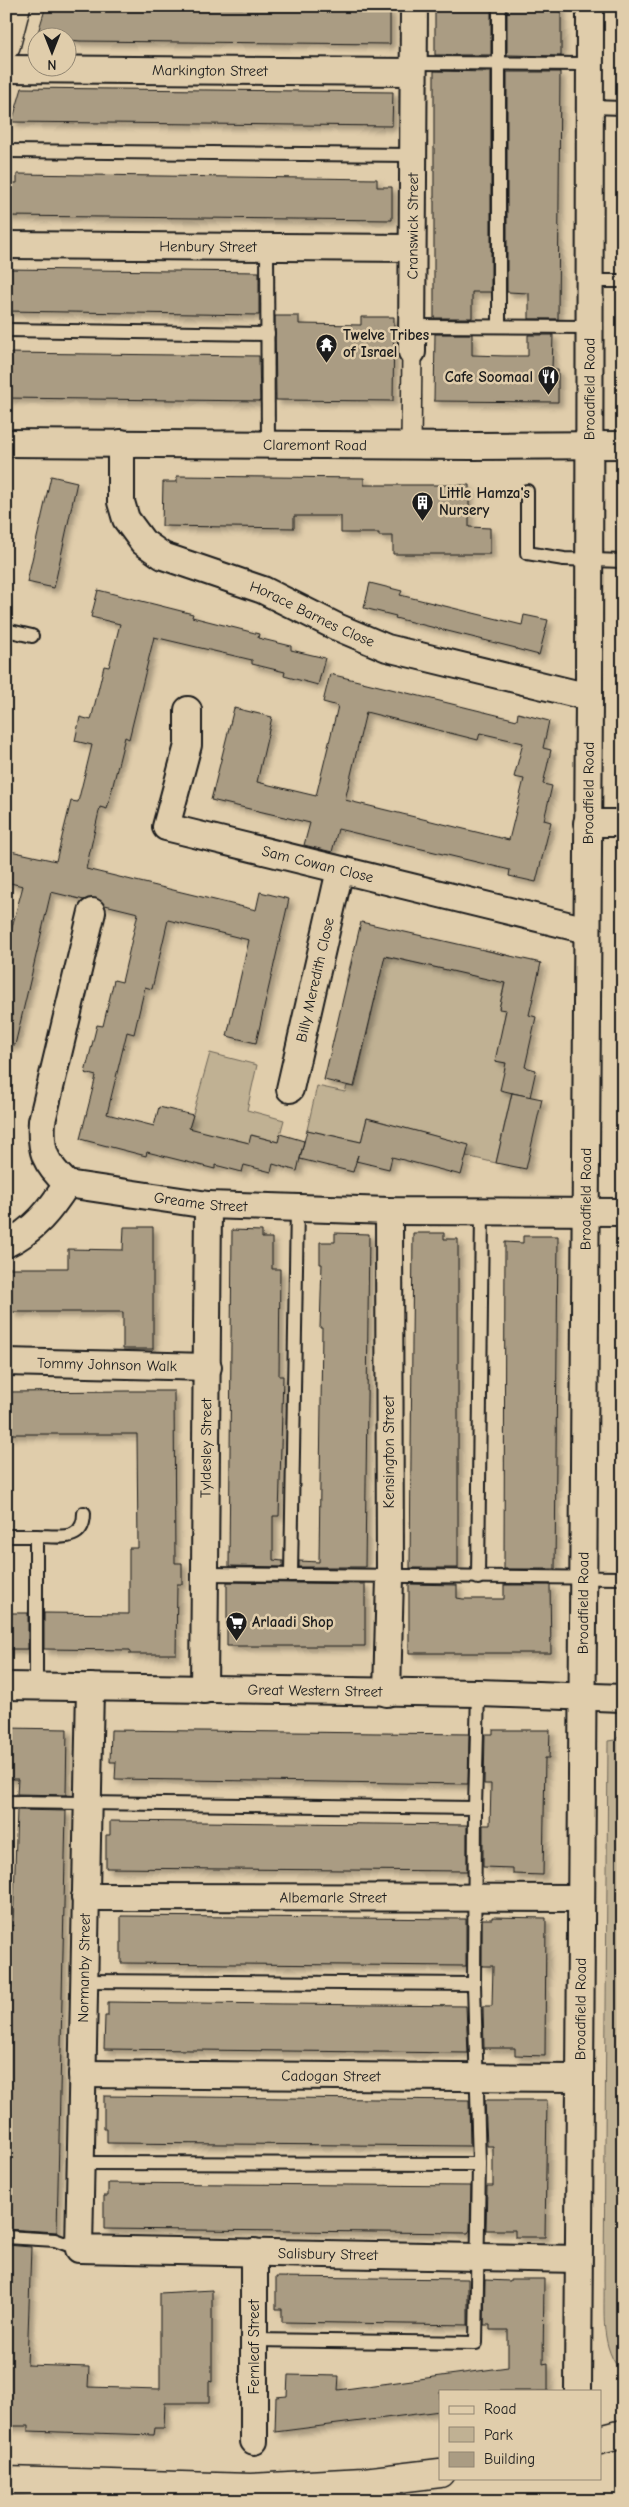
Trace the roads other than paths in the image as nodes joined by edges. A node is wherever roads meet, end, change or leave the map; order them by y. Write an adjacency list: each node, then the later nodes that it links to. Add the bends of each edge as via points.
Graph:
1 (16, 6): 5 (main road)
2 (414, 6): 8 (street, Cranswick Street)
3 (499, 6): 6 (lane)
4 (590, 6): 7 (street, Broadfield Road)
5 (6, 45)
6 (499, 63): 7 (lane); 8 (lane); 20 (lane)
7 (590, 64): 10 (street, Broadfield Road)
8 (413, 67): 9 (street, Markington Street); 13 (street, Cranswick Street)
9 (6, 69)
10 (590, 107): 11 (lane); 17 (street, Broadfield Road)
11 (623, 108)
12 (6, 151): 13 (lane)
13 (413, 155): 16 (street, Cranswick Street)
14 (6, 245): 15 (street, Henbury Street)
15 (268, 247): 16 (street, Henbury Street); 23 (lane)
16 (412, 248): 19 (street, Cranswick Street)
17 (590, 281): 18 (lane); 21 (street, Broadfield Road)
18 (623, 281)
19 (412, 326): 20 (lane); 24 (street, Cranswick Street)
20 (499, 326): 21 (lane)
21 (590, 327): 28 (street, Broadfield Road)
22 (6, 330): 23 (lane)
23 (268, 334): 27 (lane)
24 (412, 352): 30 (street, Cranswick Street)
25 (6, 443): 26 (street, Claremont Road)
26 (121, 443): 27 (street, Claremont Road); 36 (street, Horace Barnes Close, via 121,502 126,519 143,542 163,556 263,590 387,648)
27 (268, 444): 30 (street, Claremont Road)
28 (589, 444): 29 (street, Claremont Road); 30 (street, Claremont Road); 32 (street, Broadfield Road)
29 (623, 445)
30 (411, 446)
31 (527, 491): 32 (lane, via 527,553)
32 (589, 560): 33 (lane); 36 (street, Broadfield Road)
33 (623, 561)
34 (6, 630): 35 (lane)
35 (32, 636)
36 (589, 697): 38 (street, Broadfield Road)
37 (188, 710): 40 (street, Sam Cowan Close, via 188,745 166,827)
38 (587, 823): 39 (street); 42 (street, Broadfield Road)
39 (623, 823)
40 (340, 870): 42 (street, Sam Cowan Close); 43 (street, Billy Meredith Close)
41 (92, 912): 44 (street, via 40,1141 50,1168)
42 (587, 930): 49 (street, Broadfield Road)
43 (290, 1089)
44 (67, 1184): 45 (street, Greame Street); 51 (street, via 52,1209 30,1230)
45 (208, 1205): 46 (street, Greame Street); 53 (street, Tyldesley Street)
46 (297, 1207): 47 (street, Greame Street); 58 (lane)
47 (389, 1211): 48 (street, Greame Street); 59 (street, Kensington Street)
48 (482, 1211): 49 (street, Greame Street); 60 (lane)
49 (586, 1211): 50 (street, Greame Street); 61 (street, Broadfield Road)
50 (623, 1212)
51 (6, 1244)
52 (6, 1362): 53 (street, Tommy Johnson Walk)
53 (208, 1368): 57 (street, Tyldesley Street)
54 (84, 1513): 56 (lane, via 84,1524 73,1535)
55 (6, 1536): 56 (lane)
56 (36, 1536): 64 (lane)
57 (204, 1574): 58 (lane); 66 (street, Tyldesley Street)
58 (291, 1575): 59 (lane)
59 (390, 1577): 60 (lane); 67 (street, Kensington Street)
60 (478, 1578): 61 (lane)
61 (583, 1578): 62 (lane); 69 (street, Broadfield Road)
62 (623, 1578)
63 (6, 1686): 64 (street, Great Western Street)
64 (36, 1686): 65 (street, Great Western Street)
65 (90, 1687): 66 (street, Great Western Street); 72 (street, Normanby Street)
66 (204, 1690): 67 (street, Great Western Street)
67 (387, 1693): 68 (street, Great Western Street)
68 (478, 1693): 69 (street, Great Western Street); 73 (lane)
69 (582, 1698): 70 (street, Great Western Street); 76 (street, Broadfield Road)
70 (623, 1698)
71 (6, 1802): 72 (lane)
72 (87, 1803): 73 (lane); 74 (street, Normanby Street)
73 (475, 1808): 75 (lane)
74 (85, 1897): 75 (street, Albemarle Street); 77 (street, Normanby Street)
75 (475, 1898): 76 (street, Albemarle Street); 78 (lane)
76 (581, 1898): 81 (street, Broadfield Road)
77 (84, 1981): 78 (lane); 79 (street, Normanby Street)
78 (474, 1984): 80 (lane)
79 (82, 2074): 80 (street, Cadogan Street); 82 (street, Normanby Street)
80 (478, 2078): 81 (street, Cadogan Street); 83 (lane)
81 (578, 2078): 88 (street, Broadfield Road)
82 (81, 2163): 83 (lane); 85 (street, Normanby Street)
83 (479, 2164): 87 (lane)
84 (6, 2237): 85 (lane, via 55,2240)
85 (79, 2249): 86 (street, Salisbury Street)
86 (254, 2252): 87 (street, Salisbury Street); 89 (street, Fernleaf Street)
87 (477, 2256): 88 (street, Salisbury Street); 89 (lane, via 476,2343)
88 (578, 2259): 90 (street, Broadfield Road)
89 (254, 2340): 93 (street, Fernleaf Street)
90 (578, 2390)
91 (623, 2434): 92 (main road)
92 (602, 2439)
93 (254, 2441)
94 (439, 2473): 95 (main road, via 364,2482 251,2488)
95 (6, 2481)

